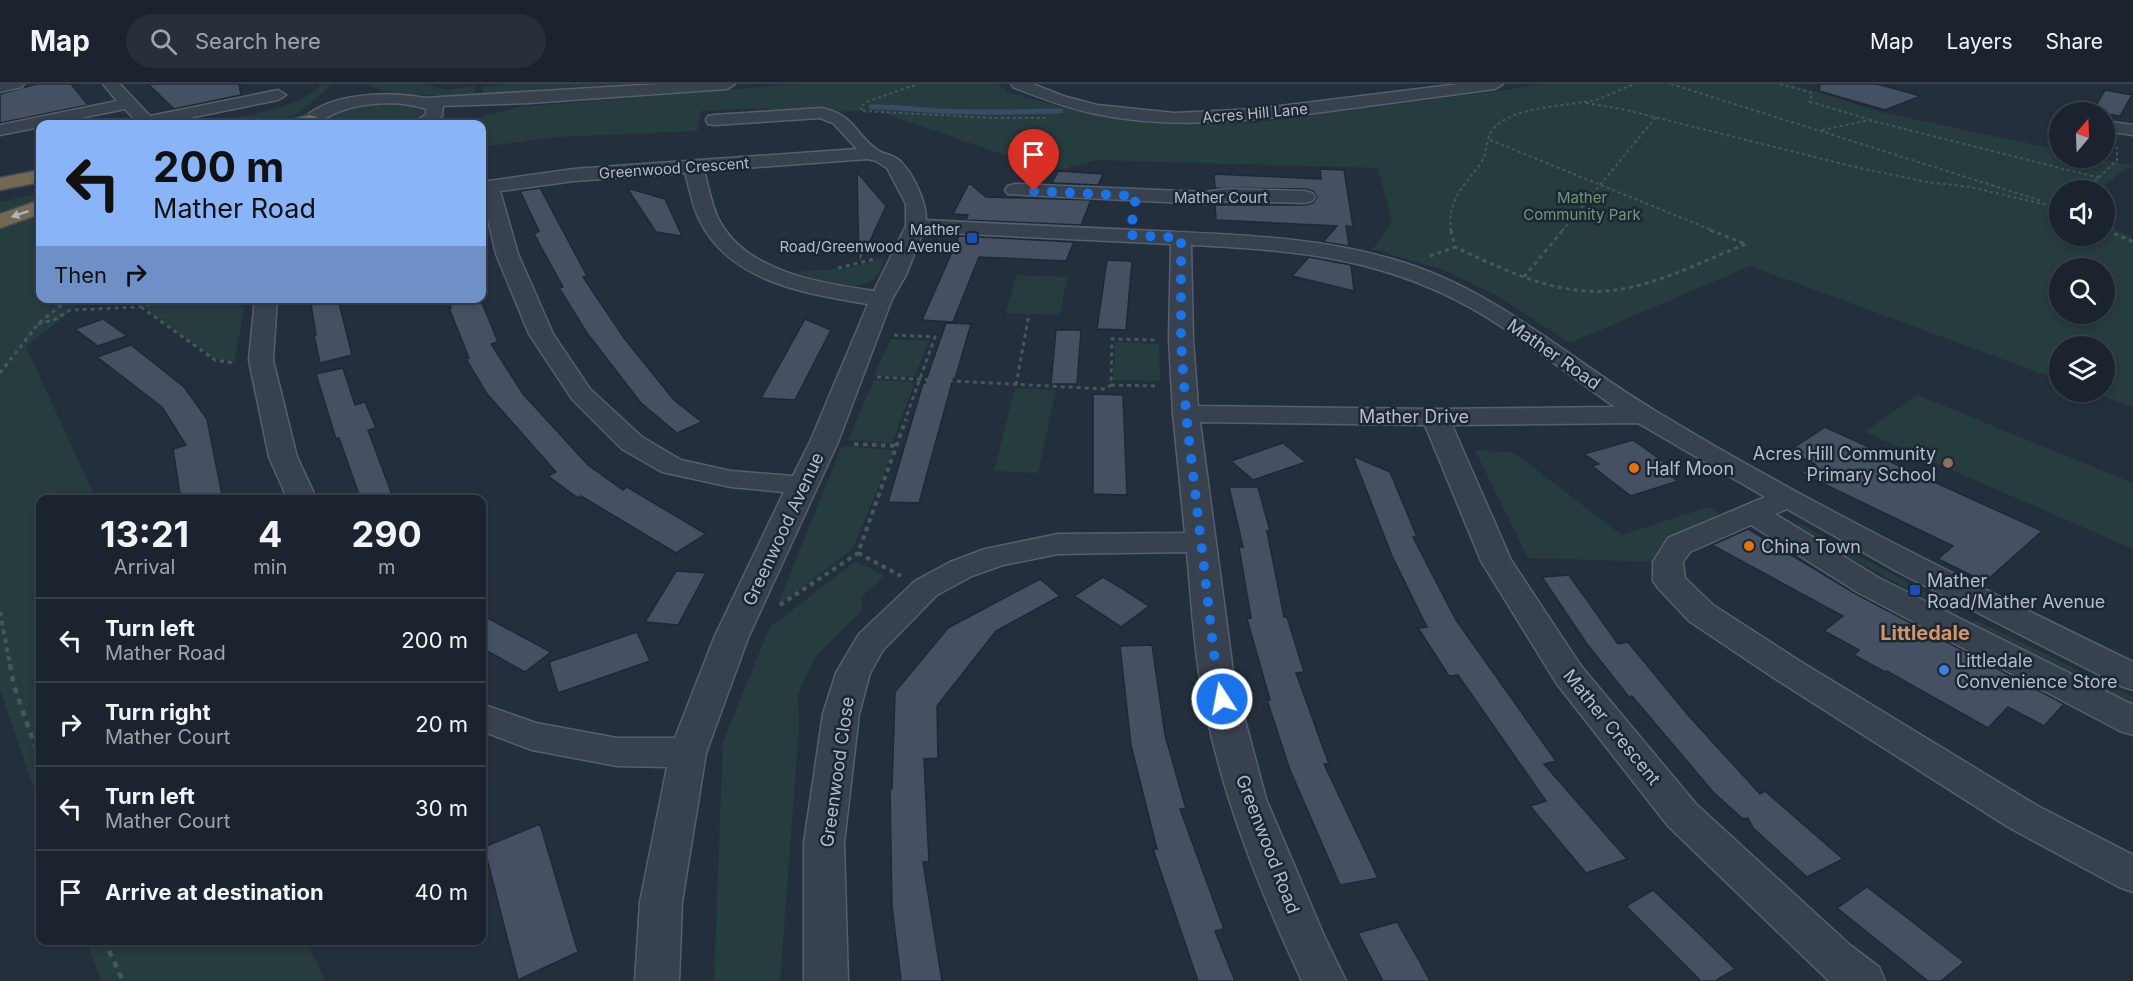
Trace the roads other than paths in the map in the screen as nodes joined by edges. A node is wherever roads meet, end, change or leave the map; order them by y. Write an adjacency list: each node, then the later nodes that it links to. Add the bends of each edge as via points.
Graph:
1 (16, 84): 8 (street)
2 (111, 84): 13 (street)
3 (727, 84): 7 (street)
4 (1018, 84): 5 (street, Acres Hill Lane, via 1083,108 1167,118 1222,118)
5 (1496, 84)
6 (350, 86): 11 (street, via 376,97); 17 (street)
7 (670, 86): 10 (street)
8 (0, 87)
9 (278, 95): 16 (street)
10 (529, 98): 12 (street); 20 (street)
11 (394, 99): 12 (street); 18 (street, via 359,102)
12 (426, 102): 19 (street, via 435,107)
13 (130, 103): 14 (street); 15 (street)
14 (48, 120)
15 (144, 120)
16 (156, 120)
17 (309, 120)
18 (311, 120)
19 (430, 120)
20 (442, 120)
21 (714, 120): 26 (street, via 822,113 839,120)
22 (36, 123): 24 (street)
23 (2115, 128): 25 (street)
24 (0, 130)
25 (2133, 130)
26 (868, 154): 27 (street, Greenwood Crescent); 42 (street, via 894,165 916,204)
27 (693, 167): 31 (street, Greenwood Crescent, via 574,175); 44 (street, via 711,223 733,251 759,268 796,281)
28 (1302, 176): 36 (street)
29 (36, 177): 30 (highway)
30 (0, 184)
31 (486, 187)
32 (36, 190): 37 (highway)
33 (486, 190): 49 (street, via 507,254 541,334 581,394 632,443 672,466 731,479)
34 (1013, 193): 35 (street, Mather Court)
35 (1136, 196): 36 (street, Mather Court); 41 (street)
36 (1305, 197): 39 (street)
37 (0, 198)
38 (36, 208): 40 (highway, one-way to 40)
39 (1312, 219)
40 (0, 221)
41 (1130, 235): 42 (street, Mather Road); 43 (street, Mather Road)
42 (911, 238): 44 (street, Greenwood Avenue)
43 (1181, 238): 46 (street, Greenwood Road, via 1181,340); 47 (street, Mather Road, via 1276,243 1342,253 1398,268 1496,313)
44 (881, 299): 49 (street, Greenwood Avenue, via 824,442)
45 (266, 303): 50 (street, via 261,360 283,457)
46 (1186, 401): 48 (street, Mather Drive); 53 (street, Greenwood Road)
47 (1642, 415): 48 (street, Mather Drive); 51 (street, Mather Road)
48 (1435, 417): 62 (street, Mather Crescent, via 1496,561 1569,675 1682,815)
49 (802, 485): 57 (street, Greenwood Avenue, via 731,638)
50 (301, 495)
51 (1788, 498): 52 (street); 54 (street, Mather Road, via 1909,565)
52 (1751, 512): 56 (street, via 1868,585); 58 (street, via 1679,545 1668,562 1669,581 1701,613 2022,816)
53 (1202, 542): 60 (street, Greenwood Close, via 1058,544 996,556 926,588 871,642 853,673 841,714 824,843); 61 (street, Greenwood Road, via 1217,679 1247,799)
54 (2133, 677)
55 (486, 719): 57 (street, via 532,736 617,752)
56 (2133, 722)
57 (688, 753): 59 (street, Greenwood Avenue, via 661,902)
58 (2133, 875)
59 (657, 981)
60 (826, 981)
61 (1324, 981)
62 (1863, 981)

